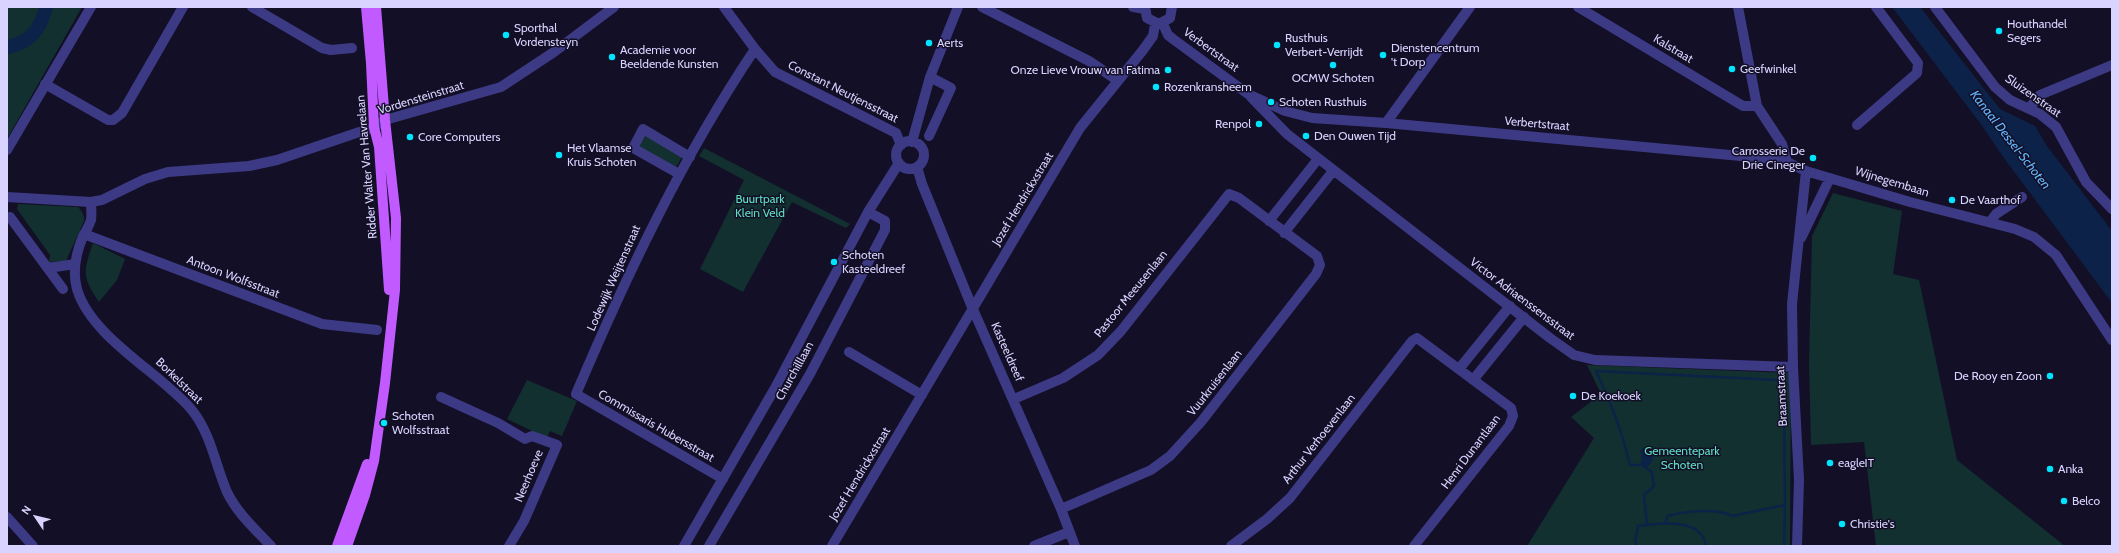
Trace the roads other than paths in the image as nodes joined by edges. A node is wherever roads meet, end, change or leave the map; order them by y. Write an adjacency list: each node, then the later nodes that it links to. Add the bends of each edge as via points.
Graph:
1 (90, 7): 24 (street)
2 (183, 7): 24 (street, via 122,113 113,120 108,120)
3 (252, 7): 19 (street, via 322,48)
4 (366, 7): 32 (main road, Ridder Walter Van Havrelaan)
5 (376, 7): 29 (main road, Ridder Walter Van Havrelaan)
6 (614, 7): 29 (street, Vordensteinstraat, via 554,52 501,87)
7 (724, 7): 20 (street, Constant Neutjensstraat)
8 (958, 7): 22 (street)
9 (982, 7): 23 (street, via 1089,61)
10 (1133, 7): 17 (street, Verbertstraat)
11 (1172, 7): 18 (street, via 1170,18)
12 (1470, 7): 30 (street)
13 (1578, 7): 26 (street, Kalstraat, via 1743,106)
14 (1738, 7): 26 (street)
15 (1876, 7): 31 (street, via 1918,63 1917,73)
16 (1935, 7): 27 (street, Sluizenstraat, via 1995,87 2010,100)
17 (1145, 8): 18 (street, Verbertstraat, via 1147,18)
18 (1159, 24): 23 (street, Jozef Hendrickxstraat); 25 (street, Verbertstraat, via 1173,39)
19 (352, 48)
20 (755, 49): 36 (street, Constant Neutjensstraat, via 776,72 896,133); 38 (street, Lodewijk Weijtenstraat)
21 (2112, 65): 27 (street, via 2040,95)
22 (930, 78): 34 (street, via 951,88); 35 (street)
23 (1117, 80): 63 (street, Jozef Hendrickxstraat, via 1080,128)
24 (45, 84): 37 (street)
25 (1248, 94): 28 (street, Verbertstraat); 33 (street, Verbertstraat)
26 (1757, 106): 40 (street, via 1782,144)
27 (2029, 108): 51 (street, Sluizenstraat, via 2056,127 2086,182)
28 (1285, 111): 30 (street, Verbertstraat, via 1312,118); 33 (street)
29 (385, 120): 32 (street, Vordensteinstraat); 65 (main road, Ridder Walter Van Havrelaan, via 396,218 395,290)
30 (1386, 123): 40 (street, Verbertstraat)
31 (1856, 125)
32 (374, 127): 50 (street, Vordensteinstraat, via 277,160 249,166 168,172 145,179 113,196); 65 (main road, Ridder Walter Van Havrelaan, via 379,147)
33 (1280, 128): 39 (street, Victor Adriaenssensstraat)
34 (929, 136)
35 (912, 142): 36 (street); 42 (street, via 920,146 924,155)
36 (901, 145): 41 (street, via 897,154)
37 (7, 150)
38 (690, 157): 45 (street, Lodewijk Weijtenstraat); 45 (street, via 644,129 633,148)
39 (1318, 159): 43 (street, Victor Adriaenssensstraat); 55 (street)
40 (1787, 162): 44 (street, Wijnegembaan)
41 (899, 163): 42 (street, via 905,168); 52 (street, Churchilllaan)
42 (918, 167): 63 (street, Kasteeldreef, via 922,184)
43 (1333, 171): 58 (street); 62 (street, Victor Adriaenssensstraat)
44 (1806, 171): 46 (street, Wijnegembaan); 54 (street, Braamstraat)
45 (679, 174): 73 (street, Lodewijk Weijtenstraat, via 644,241)
46 (1830, 178): 54 (street, Braamstraat); 56 (street, Wijnegembaan)
47 (1229, 194): 55 (street, Vuurkruisenlaan, via 1239,198); 76 (street, Pastoor Meeusenlaan, via 1121,331 1098,355 1063,378)
48 (7, 197): 50 (street, Vordensteinstraat)
49 (2022, 197): 56 (street, via 1996,214)
50 (91, 202): 57 (street, Borkelstraat, via 90,221)
51 (2112, 209)
52 (868, 212): 78 (street, Churchilllaan, via 779,381); 88 (street, Churchilllaan, via 885,221 884,230 810,374)
53 (10, 217): 60 (street)
54 (1806, 217): 70 (street, Braamstraat, via 1799,245 1792,304)
55 (1269, 221): 58 (street, Vuurkruisenlaan)
56 (1990, 222): 68 (street, Wijnegembaan, via 2024,232 2051,250)
57 (84, 234): 59 (street, Borkelstraat); 66 (street, Antoon Wolfsstraat, via 322,324)
58 (1284, 234): 79 (street, Vuurkruisenlaan, via 1317,256 1320,265 1316,274 1201,422 1170,456 1151,470)
59 (75, 264): 60 (street); 84 (street, Borkelstraat, via 76,287 87,311 102,329 191,409 209,439 231,500)
60 (48, 268): 61 (street)
61 (63, 289)
62 (1510, 306): 64 (street, Victor Adriaenssensstraat); 71 (street)
63 (972, 307): 74 (street, Jozef Hendrickxstraat); 76 (street, Kasteeldreef)
64 (1524, 317): 70 (street, Victor Adriaenssensstraat, via 1574,355 1594,360); 72 (street)
65 (391, 325): 77 (main road, Ridder Walter Van Havrelaan)
66 (377, 330)
67 (1418, 338): 71 (street, Henri Dunantlaan); 92 (street, Arthur Verhoevenlaan, via 1412,341 1290,498)
68 (2112, 340)
69 (849, 352): 74 (street)
70 (1793, 367): 94 (street, Braamstraat, via 1799,480)
71 (1459, 369): 72 (street, Henri Dunantlaan)
72 (1473, 380): 93 (street, Henri Dunantlaan, via 1511,408 1513,416 1509,426)
73 (576, 394): 78 (street, Commissaris Hubersstraat)
74 (922, 395): 89 (street, Jozef Hendrickxstraat)
75 (441, 397): 87 (street, Neerhoeve, via 498,423 525,439 532,436 557,445 526,517)
76 (1014, 399): 79 (street, Kasteeldreef)
77 (376, 435): 85 (main road, Ridder Walter Van Havrelaan); 86 (main road, Ridder Walter Van Havrelaan, via 374,461)
78 (723, 479): 82 (street, Churchilllaan)
79 (1061, 509): 81 (street, Kasteeldreef)
80 (7, 516): 83 (street)
81 (1069, 532): 90 (street); 91 (street, Kasteeldreef)
82 (688, 545)
83 (33, 546)
84 (271, 546)
85 (336, 546)
86 (347, 546)
87 (509, 546)
88 (708, 546)
89 (832, 546)
90 (1034, 546)
91 (1075, 546)
92 (1231, 546)
93 (1414, 546)
94 (1797, 546)

